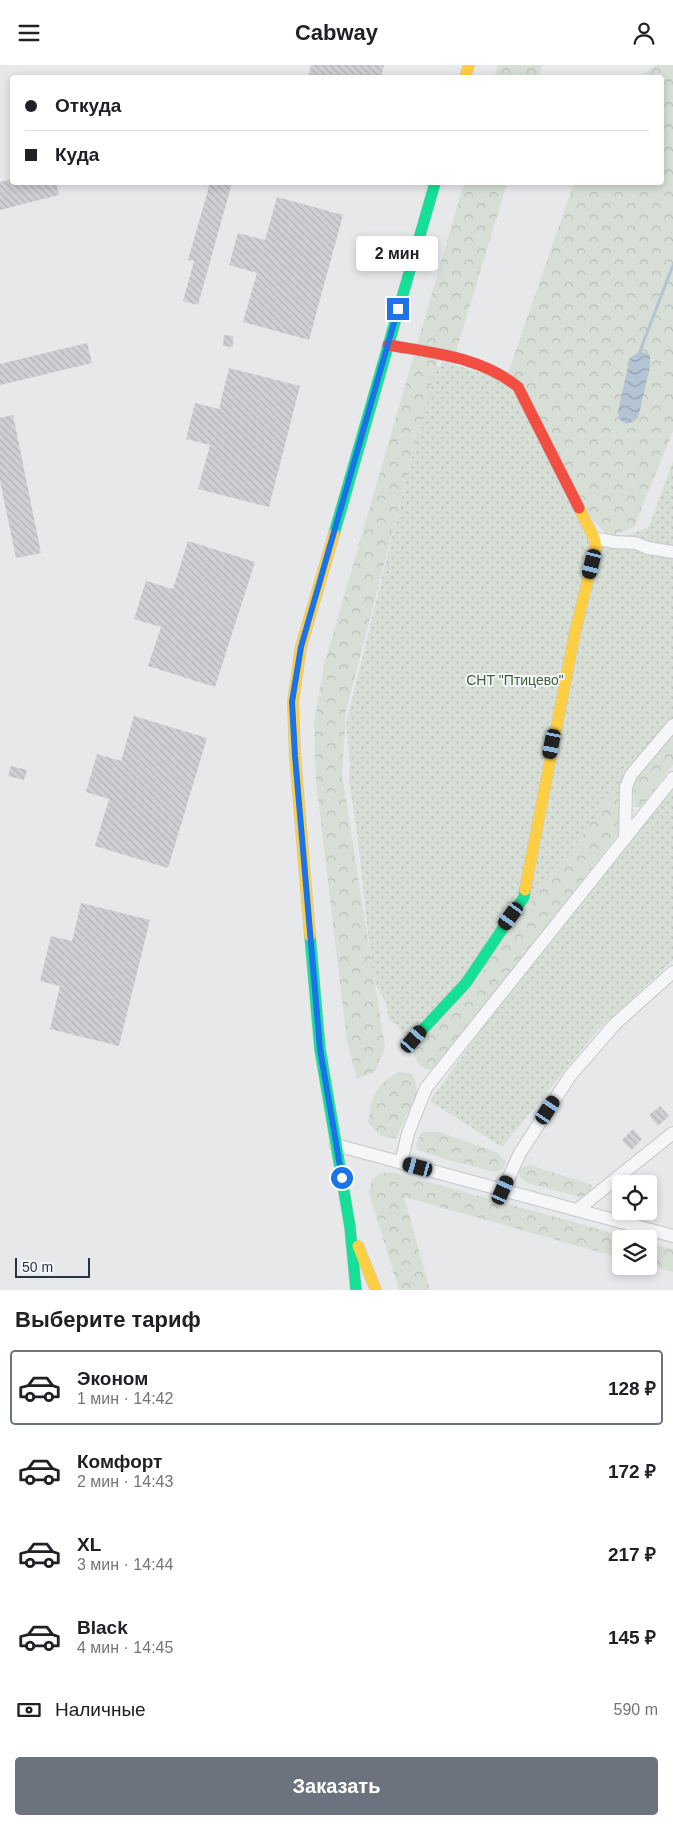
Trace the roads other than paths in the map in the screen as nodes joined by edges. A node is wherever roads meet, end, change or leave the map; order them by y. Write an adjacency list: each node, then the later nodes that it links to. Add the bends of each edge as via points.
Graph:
1 (434, 185): 2 (main road)
2 (388, 345): 3 (main road, via 488,367 509,378 518,387); 11 (main road, via 301,647 292,702 320,1049)
3 (594, 538): 4 (street); 9 (main road, via 596,547 574,632 524,897 466,983)
4 (673, 552)
5 (673, 725): 7 (street, via 631,775 626,787)
6 (673, 778): 7 (street)
7 (625, 838): 12 (street, via 426,1089 408,1133)
8 (673, 972): 13 (street, via 615,1024 570,1076 520,1153)
9 (414, 1039)
10 (673, 1133): 14 (street)
11 (336, 1145): 12 (street); 15 (main road)
12 (401, 1163): 13 (street)
13 (503, 1190): 14 (street)
14 (577, 1210): 16 (street)
15 (350, 1227): 17 (main road); 18 (main road)
16 (673, 1236)
17 (356, 1289): 18 (main road, via 365,1281)
18 (375, 1289)

